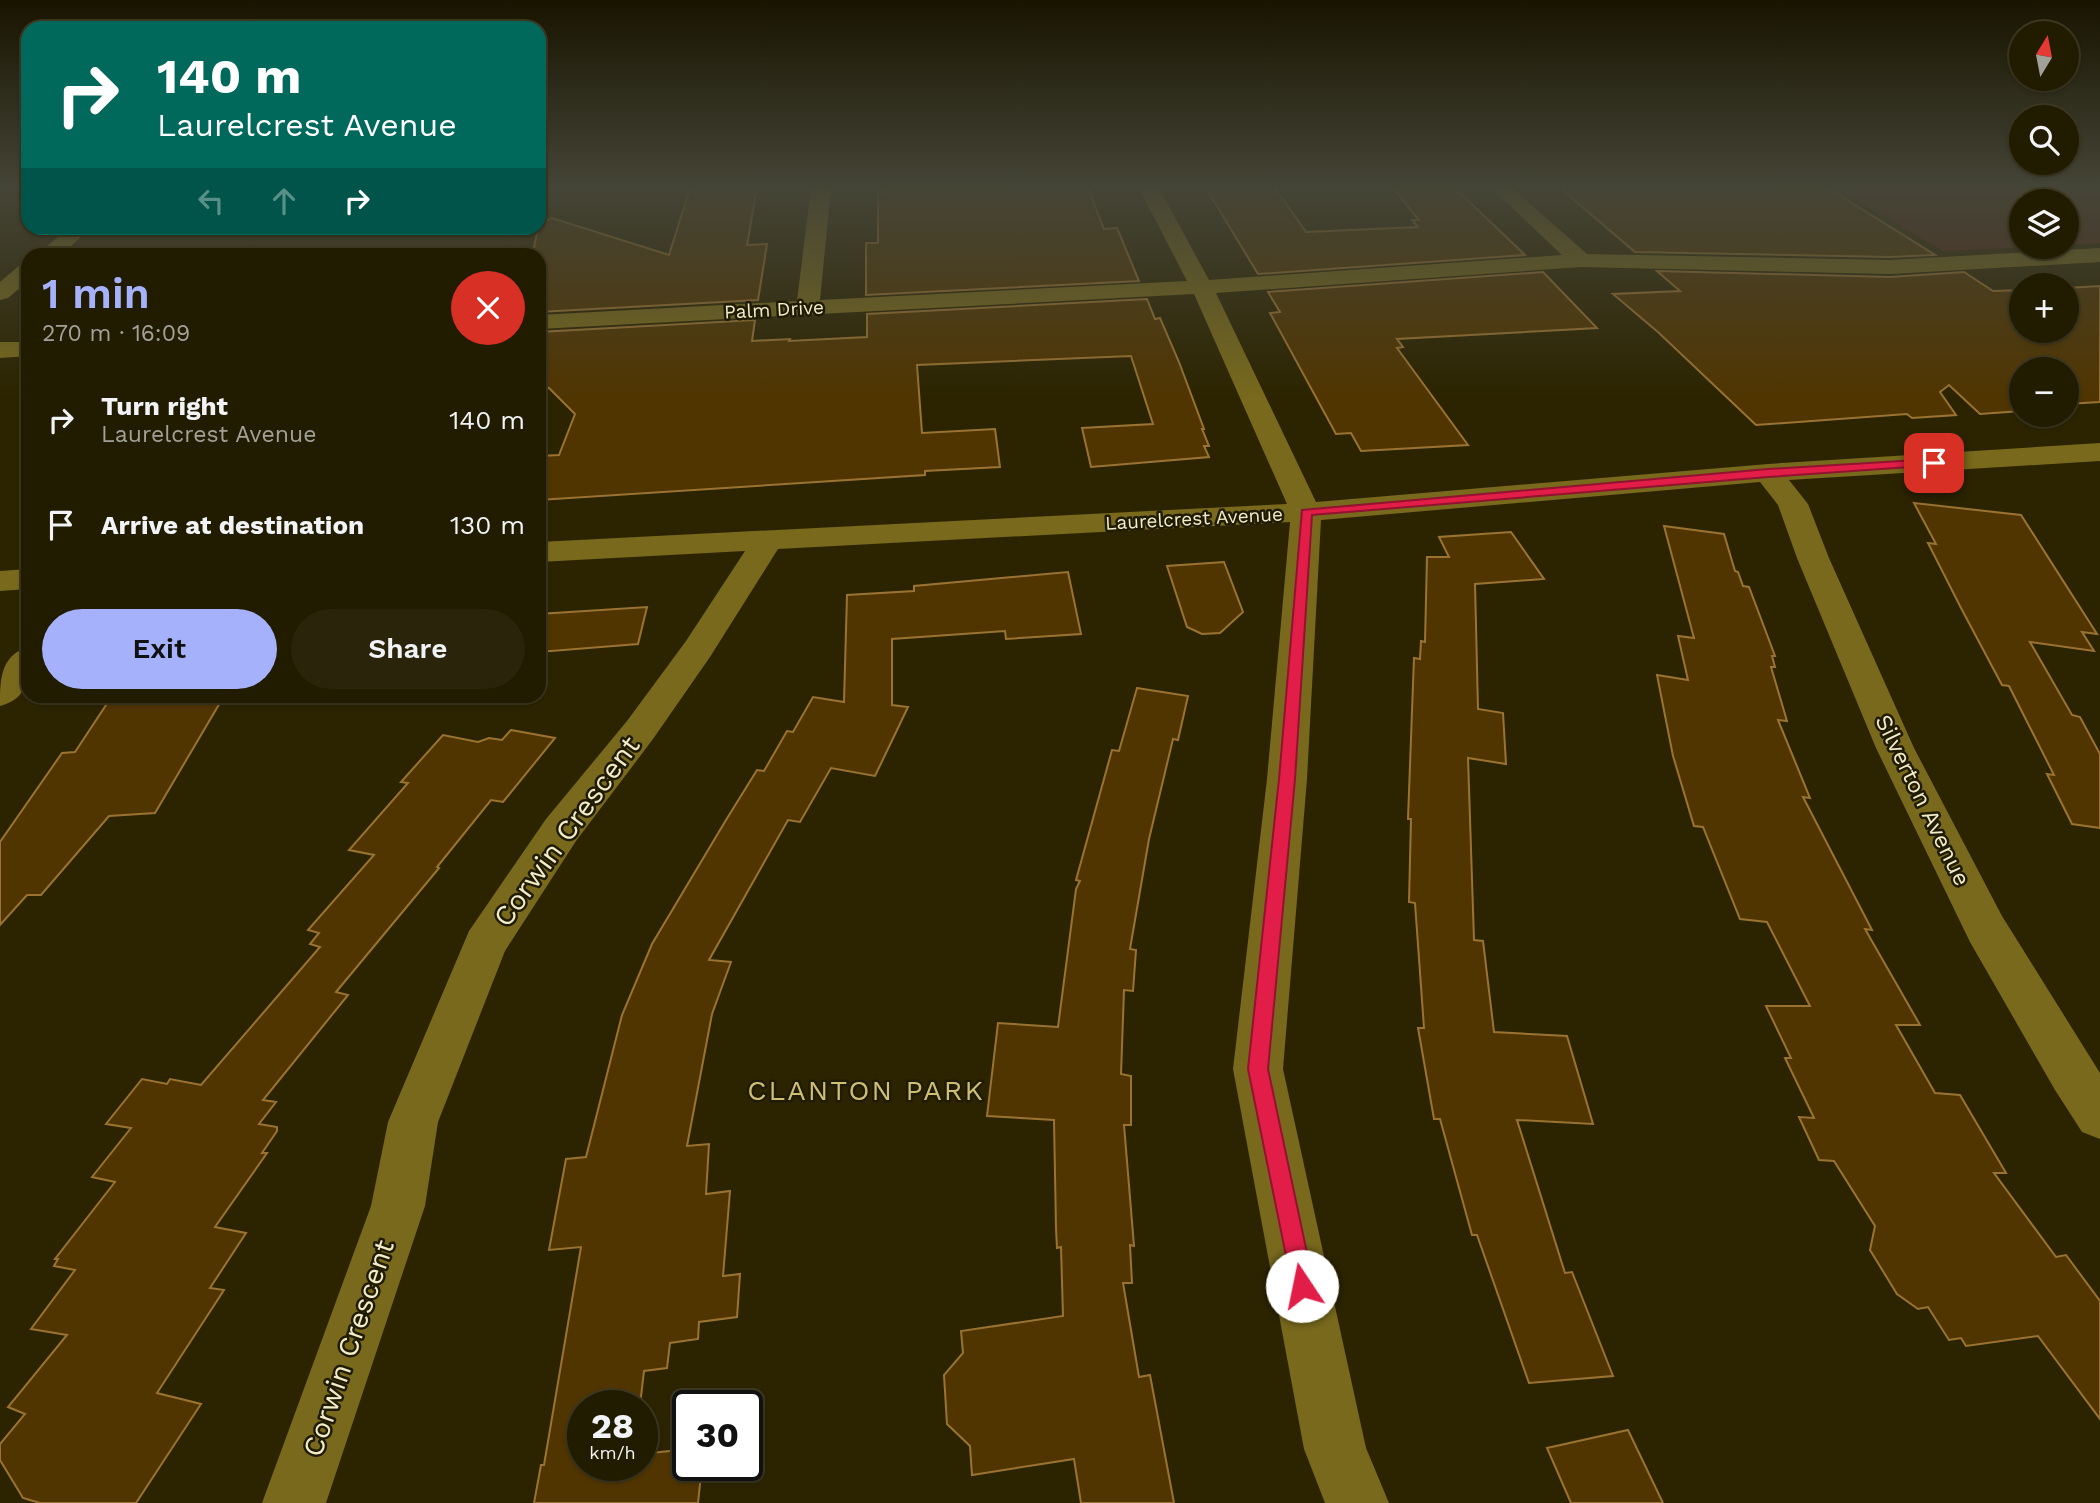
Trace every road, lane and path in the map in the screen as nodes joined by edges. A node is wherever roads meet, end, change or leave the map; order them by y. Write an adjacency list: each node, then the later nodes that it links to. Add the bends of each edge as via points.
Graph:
1 (813, 258): 8 (street)
2 (1187, 258): 6 (street)
3 (2045, 258): 4 (street, Palm Drive, via 1890,267)
4 (1581, 260): 6 (street, Palm Drive)
5 (21, 276): 7 (street)
6 (1202, 287): 8 (street, Palm Drive); 14 (street)
7 (0, 293)
8 (808, 307): 9 (street, Palm Drive)
9 (546, 322)
10 (21, 349): 11 (street)
11 (0, 350)
12 (2100, 452): 13 (street, Laurelcrest Avenue)
13 (1768, 473): 14 (street, Laurelcrest Avenue); 21 (street, Silverton Avenue, via 1793,504 1895,748 1986,929)
14 (1306, 512): 15 (street, Laurelcrest Avenue); 23 (street, via 1287,779 1258,1069 1335,1450)
15 (767, 541): 16 (street, Laurelcrest Avenue); 22 (street, Corwin Crescent, via 698,649 561,830 485,944 413,1122 398,1206)
16 (546, 552)
17 (21, 580): 18 (street)
18 (0, 581)
19 (21, 668): 20 (street)
20 (0, 694)
21 (2100, 1115)
22 (294, 1503)
23 (1357, 1503)

